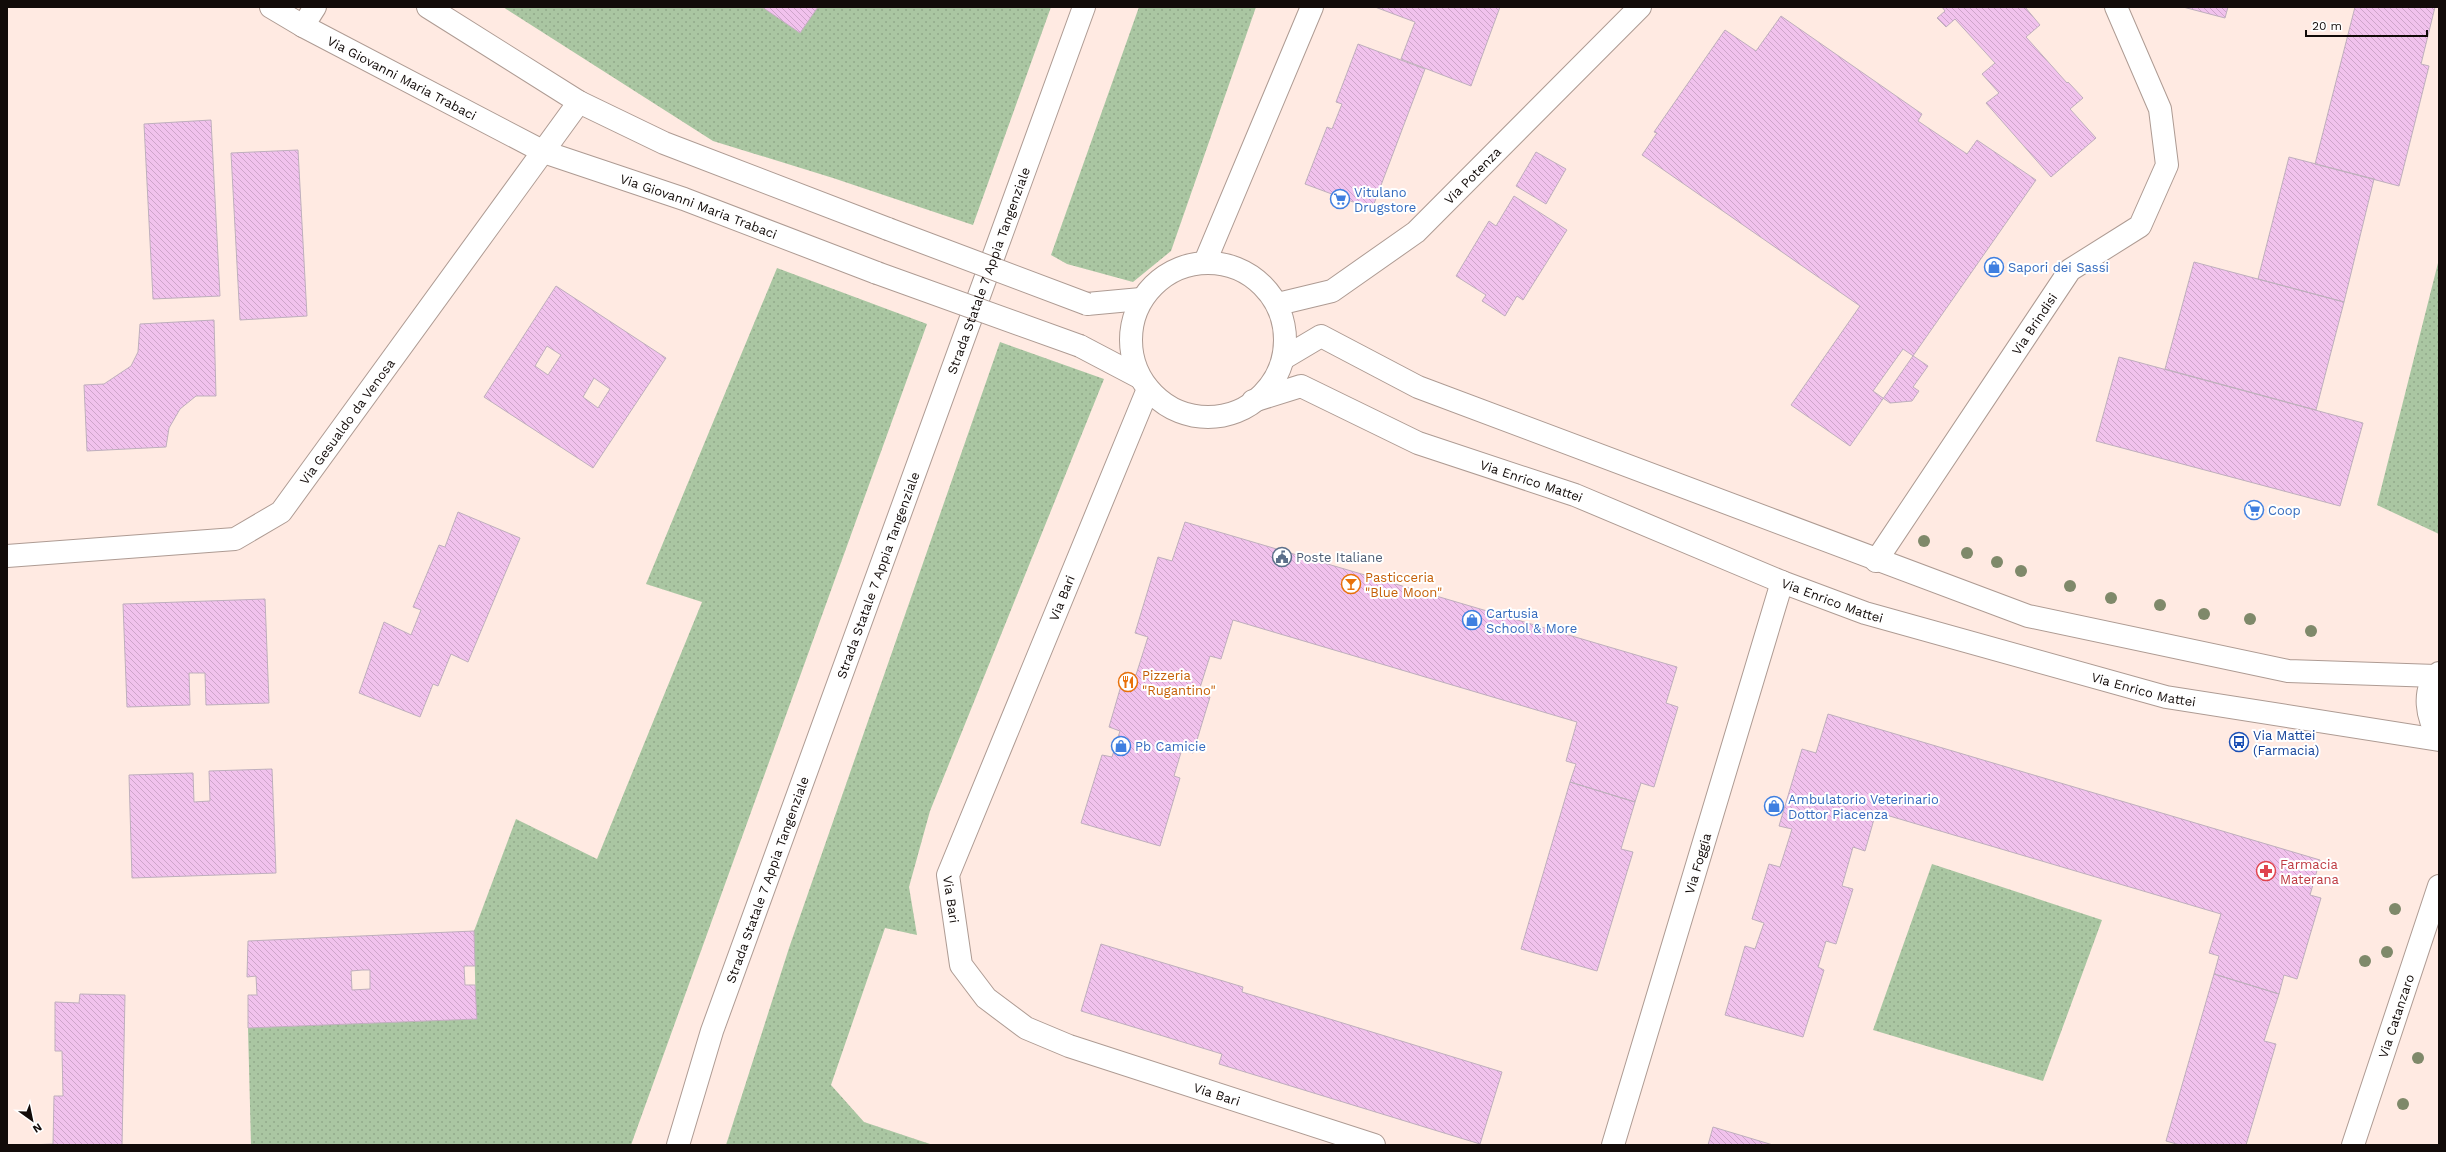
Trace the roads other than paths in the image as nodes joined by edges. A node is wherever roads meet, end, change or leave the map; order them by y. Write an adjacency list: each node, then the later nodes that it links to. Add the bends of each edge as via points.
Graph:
1 (271, 7): 8 (main road, Via Giovanni Maria Trabaci)
2 (315, 7): 8 (main road)
3 (428, 7): 9 (main road)
4 (1084, 7): 24 (main road, Strada Statale 7 Appia Tangenziale, via 712,1031)
5 (1312, 7): 11 (main road)
6 (1640, 7): 13 (main road, Via Potenza, via 1416,232 1332,291)
7 (2116, 7): 18 (main road, Via Brindisi, via 2160,109 2167,165 2140,226 2070,270)
8 (303, 26): 10 (main road, Via Giovanni Maria Trabaci)
9 (579, 102): 10 (main road, Via Gesualdo da Venosa); 12 (main road, bridge, via 664,143 1087,304)
10 (544, 152): 15 (main road, Via Giovanni Maria Trabaci, bridge, via 684,199 877,273 1080,346); 17 (main road, Via Gesualdo da Venosa, via 281,512 235,539)
11 (1205, 262): 12 (main road, via 1178,268 1158,280); 13 (main road, via 1239,267)
12 (1141, 299): 15 (main road, via 1132,321 1130,348)
13 (1278, 304): 14 (main road, via 1286,330)
14 (1284, 358): 16 (main road, via 1273,382); 18 (main road, via 1321,336 1418,388)
15 (1144, 383): 16 (main road, Via Giovanni Maria Trabaci, via 1156,398 1179,412 1202,418 1229,415 1245,408); 25 (main road, Via Bari, via 948,875 961,965 986,998 1026,1028 1069,1046)
16 (1253, 401): 19 (main road, Via Enrico Mattei, via 1301,386 1418,443 1575,495)
17 (7, 556)
18 (1876, 561): 20 (main road, via 2028,616 2152,644 2288,670)
19 (1782, 582): 22 (main road, Via Enrico Mattei, via 1865,613 2166,697); 26 (main road, Via Foggia)
20 (2437, 675): 21 (main road, via 2429,692 2427,710 2432,726)
21 (2439, 736)
22 (2439, 740)
23 (2439, 886): 27 (main road, Via Catanzaro)
24 (678, 1145)
25 (1374, 1145)
26 (1613, 1145)
27 (2353, 1145)

